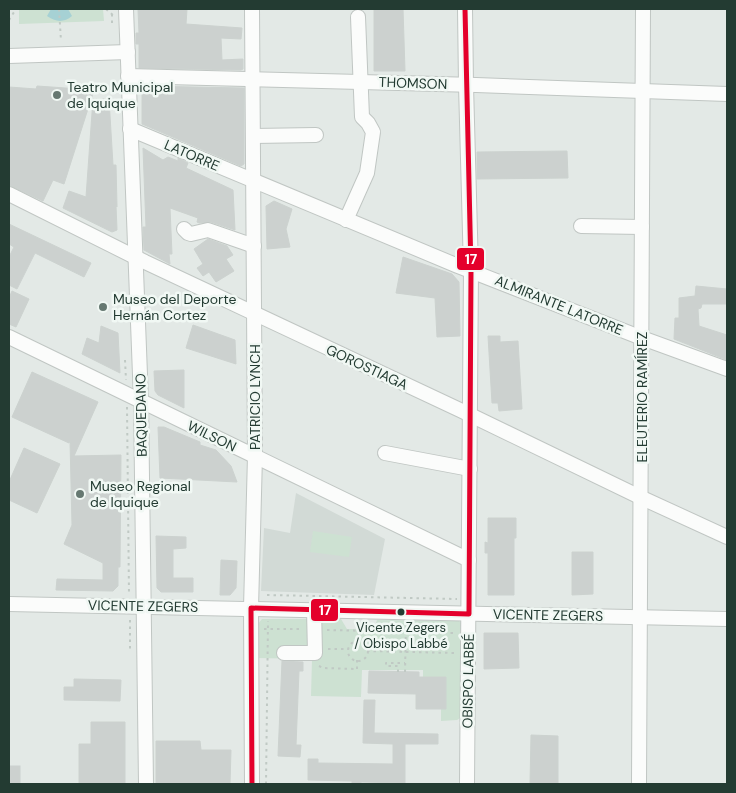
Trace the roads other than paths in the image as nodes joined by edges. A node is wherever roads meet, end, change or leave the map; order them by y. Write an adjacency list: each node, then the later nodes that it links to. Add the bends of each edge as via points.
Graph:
1 (126, 9): 6 (street, BAQUEDANO)
2 (252, 9): 9 (street, PATRICIO LYNCH)
3 (466, 9): 11 (street, OBISPO LABBÉ)
4 (644, 9): 12 (street, ELEUTERIO RAMÍREZ)
5 (358, 17): 10 (street)
6 (128, 52): 7 (street); 8 (street, BAQUEDANO)
7 (9, 56)
8 (128, 76): 9 (street, THOMSON); 14 (street, BAQUEDANO)
9 (253, 79): 10 (street, THOMSON); 16 (street, PATRICIO LYNCH)
10 (360, 82): 11 (street, THOMSON); 19 (street, via 362,117 373,132 367,173)
11 (466, 85): 12 (street, THOMSON); 25 (street, OBISPO LABBÉ)
12 (643, 91): 13 (street, THOMSON); 21 (street, ELEUTERIO RAMÍREZ)
13 (727, 94)
14 (130, 129): 17 (street, LATORRE); 24 (street, BAQUEDANO)
15 (316, 135): 16 (street)
16 (253, 136): 17 (street, PATRICIO LYNCH)
17 (254, 182): 19 (street, ALMIRANTE LATORRE); 23 (street, PATRICIO LYNCH)
18 (9, 194): 24 (street, GOROSTIAGA)
19 (346, 220): 25 (street, ALMIRANTE LATORRE)
20 (580, 226): 21 (street)
21 (642, 227): 28 (street, ELEUTERIO RAMÍREZ)
22 (184, 229): 23 (street, via 192,234 208,230)
23 (254, 246): 26 (street, PATRICIO LYNCH)
24 (135, 257): 26 (street, GOROSTIAGA); 30 (street, BAQUEDANO)
25 (471, 270): 28 (street, ALMIRANTE LATORRE); 31 (street, OBISPO LABBÉ)
26 (254, 314): 31 (street, GOROSTIAGA); 33 (street, PATRICIO LYNCH)
27 (9, 337): 30 (street, WILSON)
28 (642, 338): 29 (street, ALMIRANTE LATORRE); 35 (street, ELEUTERIO RAMÍREZ)
29 (727, 369)
30 (141, 401): 33 (street, WILSON); 40 (street, BAQUEDANO)
31 (471, 416): 34 (street, OBISPO LABBÉ); 35 (street, GOROSTIAGA)
32 (386, 453): 34 (street)
33 (255, 456): 37 (street, WILSON); 38 (street, PATRICIO LYNCH)
34 (470, 470): 37 (street, OBISPO LABBÉ)
35 (642, 498): 36 (street, GOROSTIAGA); 43 (street, ELEUTERIO RAMÍREZ)
36 (727, 537)
37 (469, 560): 42 (street, OBISPO LABBÉ)
38 (251, 602): 40 (street, VICENTE ZEGERS); 41 (street, VICENTE ZEGERS, via 266,609); 47 (street, PATRICIO LYNCH)
39 (9, 604): 40 (street, VICENTE ZEGERS)
40 (136, 606): 46 (street, BAQUEDANO)
41 (314, 610): 42 (street, VICENTE ZEGERS); 45 (street, via 315,653)
42 (469, 614): 43 (street, VICENTE ZEGERS); 48 (street, OBISPO LABBÉ)
43 (641, 617): 44 (street, VICENTE ZEGERS); 49 (street, ELEUTERIO RAMÍREZ)
44 (727, 618)
45 (284, 653)
46 (146, 784)
47 (252, 784)
48 (467, 784)
49 (639, 784)

